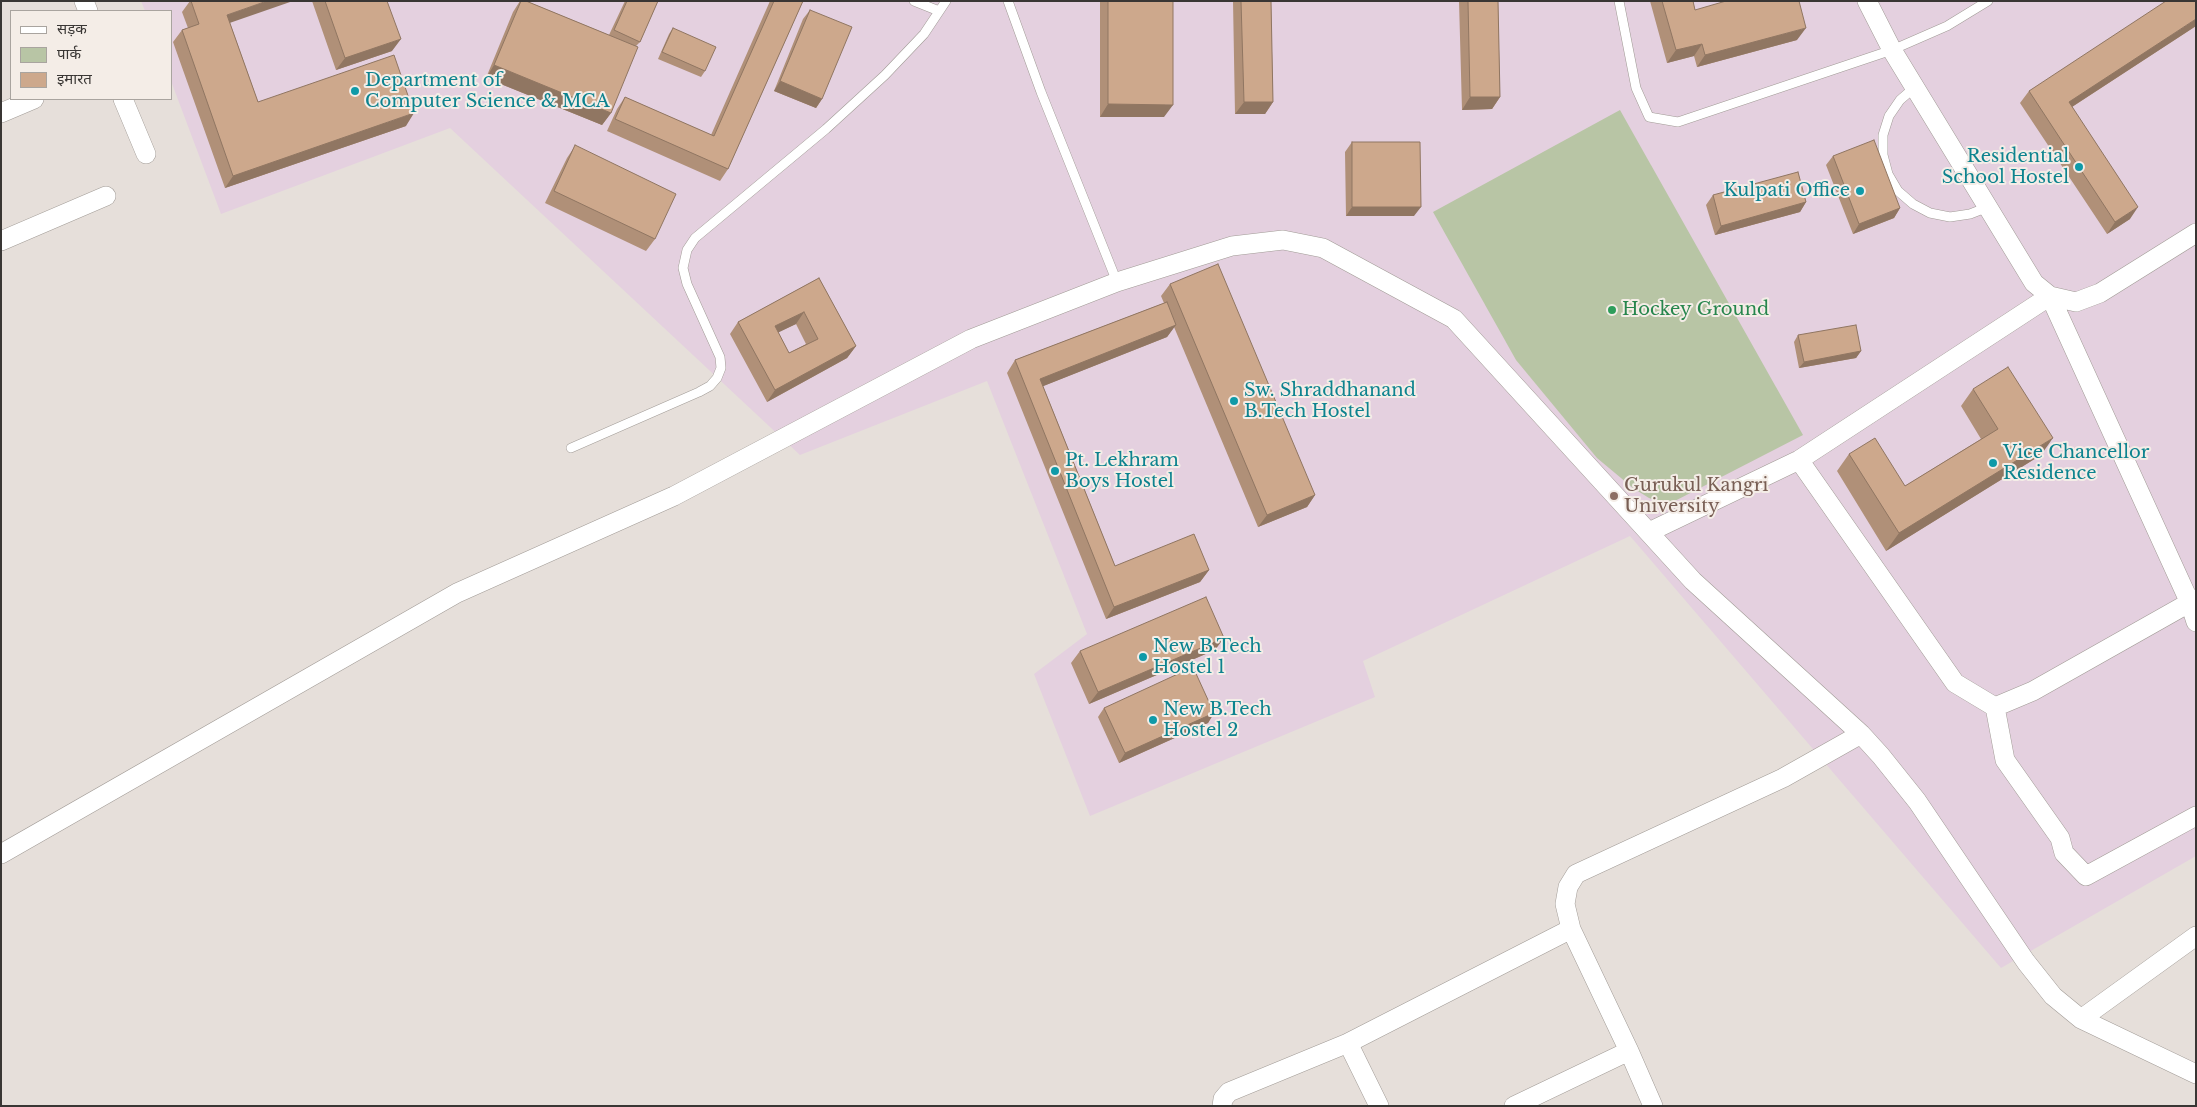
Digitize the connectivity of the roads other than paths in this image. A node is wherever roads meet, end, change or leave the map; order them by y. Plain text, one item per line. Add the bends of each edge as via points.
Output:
1 (914, 1) edge
2 (946, 1) edge
3 (1008, 1) edge
4 (1619, 1) edge
5 (1867, 1) edge
6 (1988, 1) edge
7 (939, 11) junction
8 (1892, 50) junction
9 (1915, 88) junction
10 (32, 100) edge
11 (123, 100) edge
12 (1, 113) edge
13 (146, 154) dead end
14 (106, 196) dead end
15 (1988, 207) junction
16 (2196, 233) edge
17 (1, 241) edge
18 (1117, 282) junction
19 (2050, 296) junction
20 (571, 448) dead end
21 (1799, 460) junction
22 (1649, 532) junction
23 (2193, 601) edge
24 (2196, 622) edge
25 (1995, 706) junction
26 (1861, 734) junction
27 (2196, 816) edge
28 (1, 854) edge
29 (1571, 929) junction
30 (2196, 936) edge
31 (2081, 1019) junction
32 (1348, 1043) junction
33 (1629, 1051) junction
34 (2196, 1074) edge
35 (1222, 1106) edge
36 (1379, 1106) edge
37 (1514, 1106) edge
38 (1653, 1106) edge

1 - 7 lane
2 - 7 lane
3 - 18 lane
4 - 8 lane via 1636,88 1649,118 1678,122
5 - 8 street
6 - 8 lane via 1947,26
7 - 20 lane via 924,34 885,75 826,129 695,238 687,250 683,268 720,357 721,368 717,378 699,392
8 - 9 street
9 - 15 street
9 - 15 lane via 1900,100 1889,116 1883,135 1883,155 1888,174 1898,191 1930,213 1950,217
10 - 12 street
11 - 13 street
14 - 17 street
15 - 19 street via 2034,283
16 - 19 street via 2100,293 2076,302
18 - 22 street via 1232,246 1283,240 1323,248 1454,319
18 - 28 street via 971,339 674,496 457,593
19 - 21 street
19 - 23 street
21 - 22 street
21 - 25 street via 1955,683
22 - 26 street via 1693,581
23 - 24 street
23 - 25 street via 2033,691
25 - 27 street via 2005,760 2060,838 2064,853 2086,876
26 - 29 street via 1782,778 1576,874 1568,887 1564,904
26 - 31 street via 1917,801 2026,962 2053,996
29 - 32 street
29 - 33 street
30 - 31 street
31 - 34 street
32 - 35 street via 1229,1092
32 - 36 street
33 - 37 street
33 - 38 street

